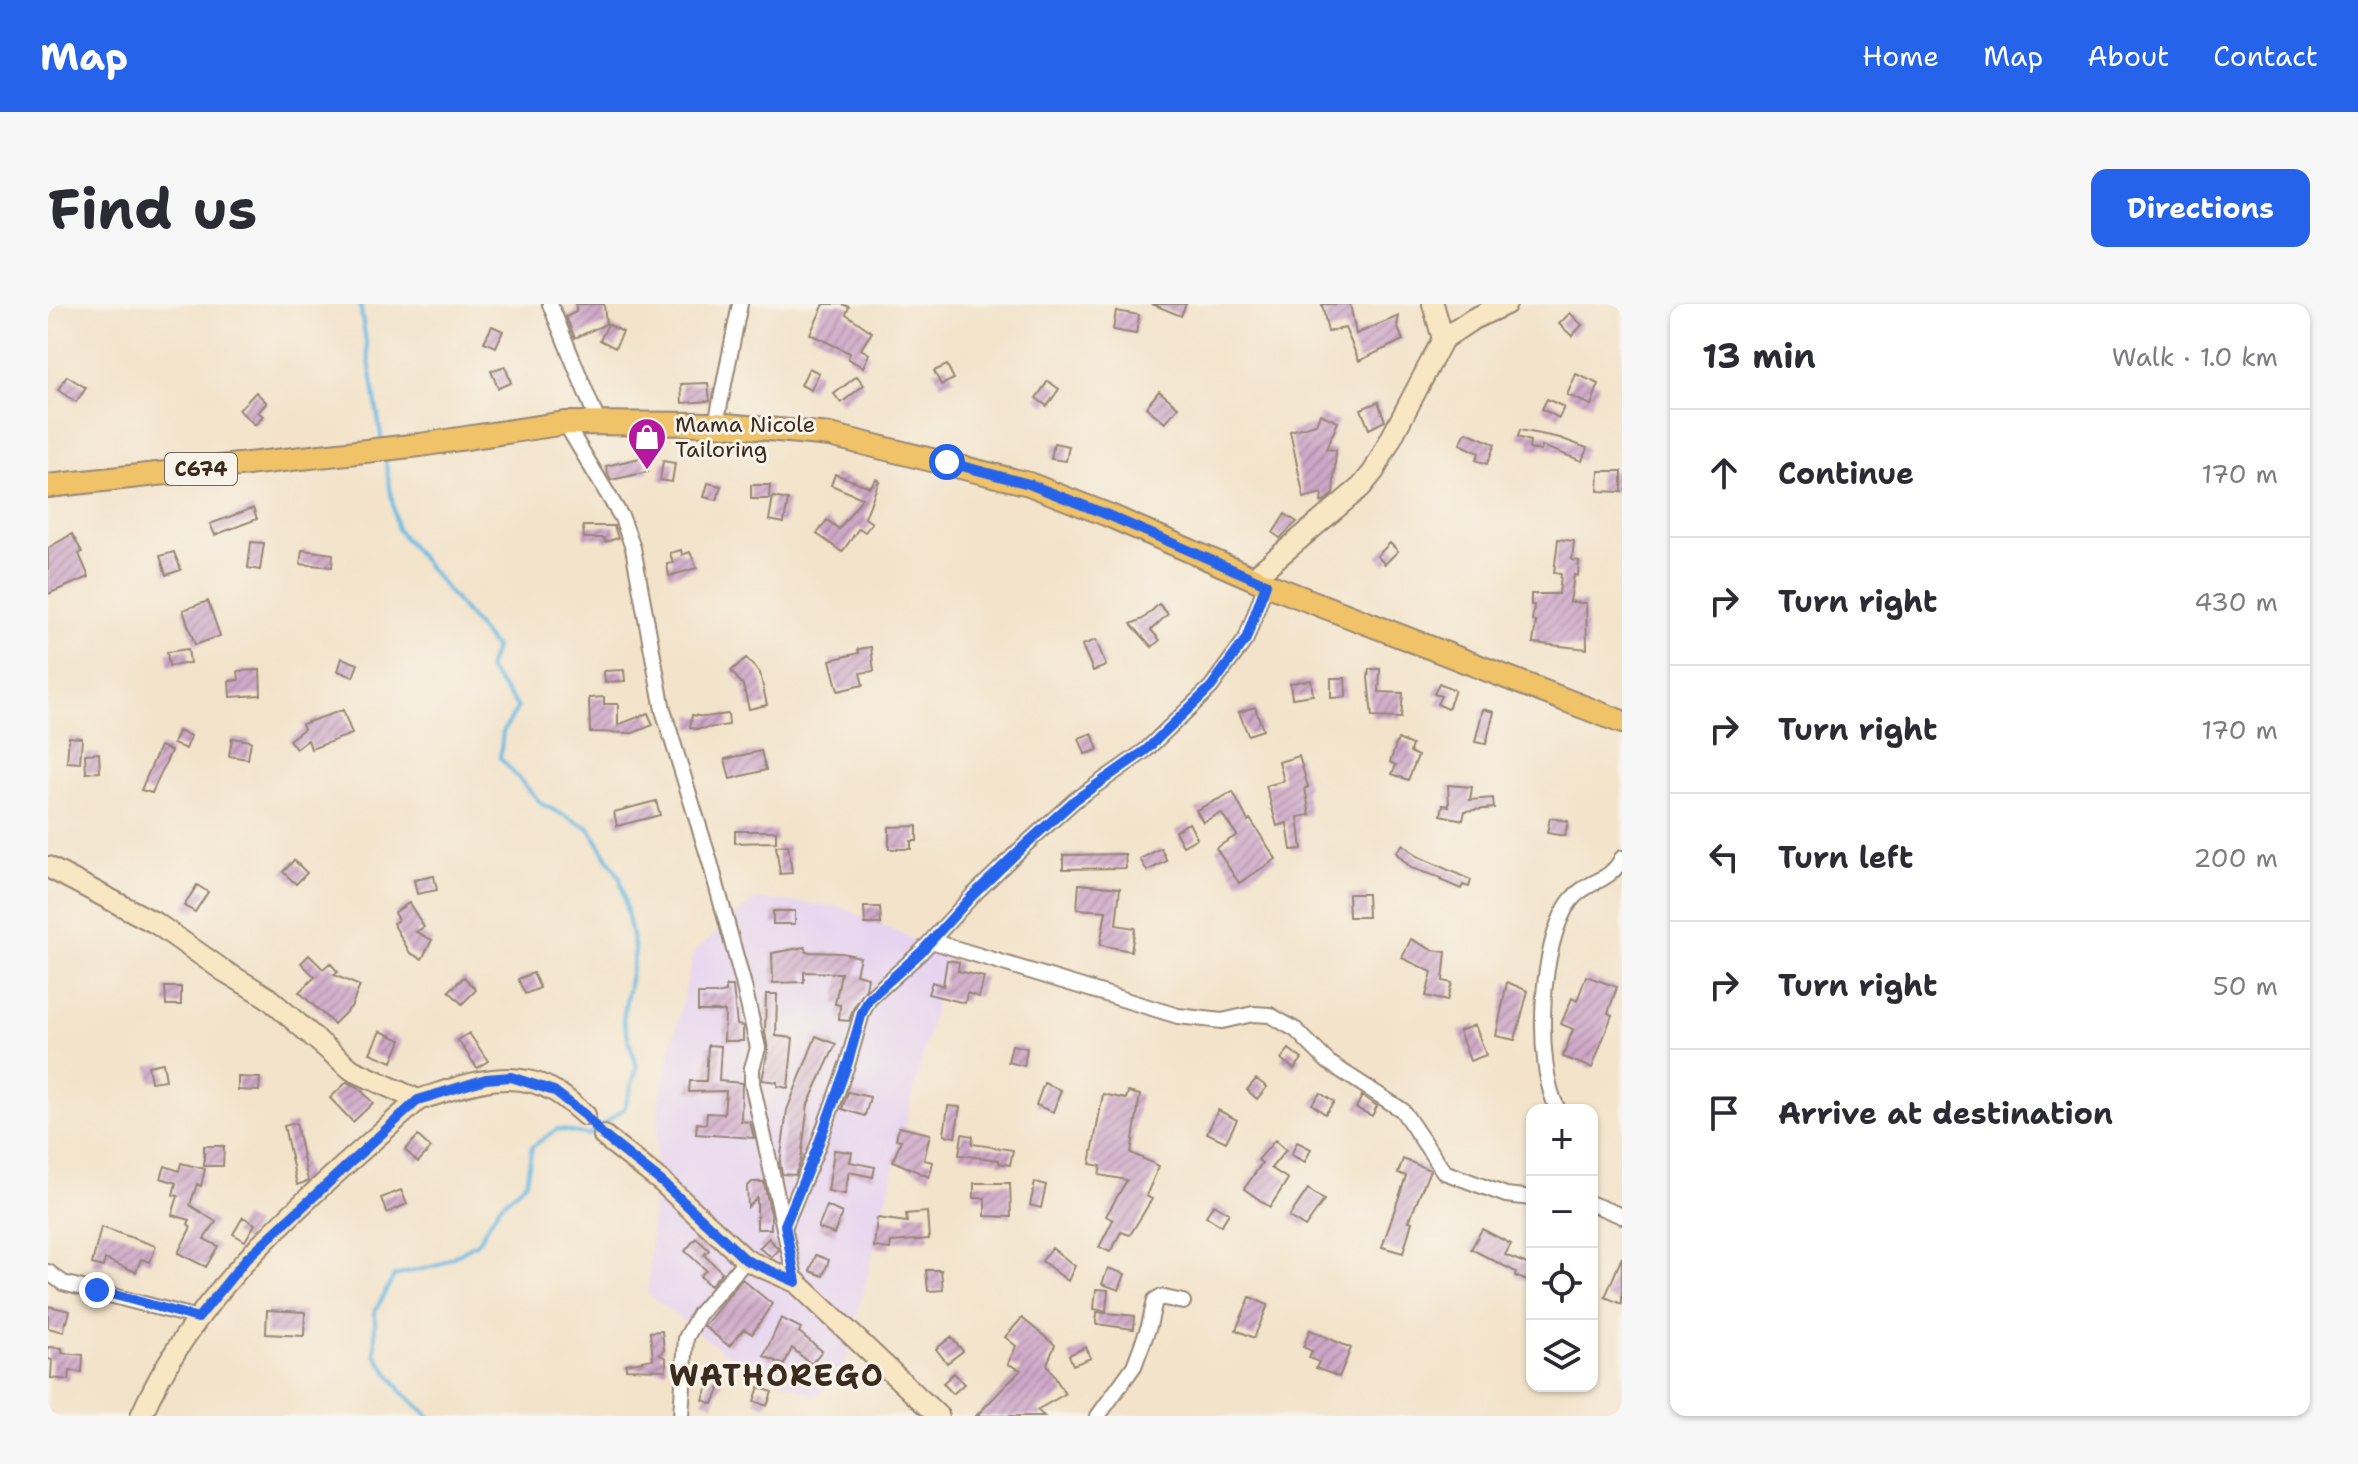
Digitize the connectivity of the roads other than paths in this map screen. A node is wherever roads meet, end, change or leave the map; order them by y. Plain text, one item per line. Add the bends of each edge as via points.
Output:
1 (550, 304) edge
2 (740, 304) edge
3 (1433, 304) edge
4 (1506, 304) edge
5 (1443, 339) junction
6 (716, 424) junction
7 (580, 427) junction
8 (48, 486) edge
9 (1259, 581) junction
10 (1622, 722) edge
11 (1622, 858) edge
12 (48, 867) edge
13 (931, 941) junction
14 (418, 1100) junction
15 (1555, 1104) edge
16 (585, 1115) joint
17 (604, 1136) joint
18 (1526, 1197) edge
19 (1598, 1205) edge
20 (1622, 1216) edge
21 (785, 1225) junction
22 (746, 1260) junction
23 (48, 1272) edge
24 (796, 1282) junction
25 (1183, 1302) dead end
26 (198, 1318) junction
27 (141, 1416) edge
28 (681, 1416) edge
29 (938, 1416) edge
30 (1098, 1416) edge

1 - 7 street
2 - 6 street
3 - 5 street
4 - 5 street
5 - 9 street via 1361,487
6 - 7 main road, C674
6 - 9 main road, C674 via 830,435 1029,484
7 - 8 main road, C674
7 - 21 street via 633,548 663,710 710,862 758,1048 752,1083
9 - 10 main road, C674
9 - 13 street via 1246,639 1211,687 1146,750 1075,800 1026,844
11 - 15 street via 1608,877 1576,894 1557,931 1541,1006 1549,1089
12 - 14 street via 157,924 267,997 352,1070
13 - 18 street via 1178,1016 1222,1021 1270,1015 1296,1030 1328,1062 1402,1110 1444,1172
13 - 21 street via 879,988 862,1013
14 - 16 street via 486,1079 511,1077 554,1091
14 - 26 street via 247,1258
16 - 17 street
17 - 22 street
19 - 20 street
21 - 24 street
22 - 24 street
22 - 28 street via 699,1314 686,1338
23 - 26 street via 63,1283
24 - 29 street
25 - 30 street via 1155,1300 1134,1366
26 - 27 street

